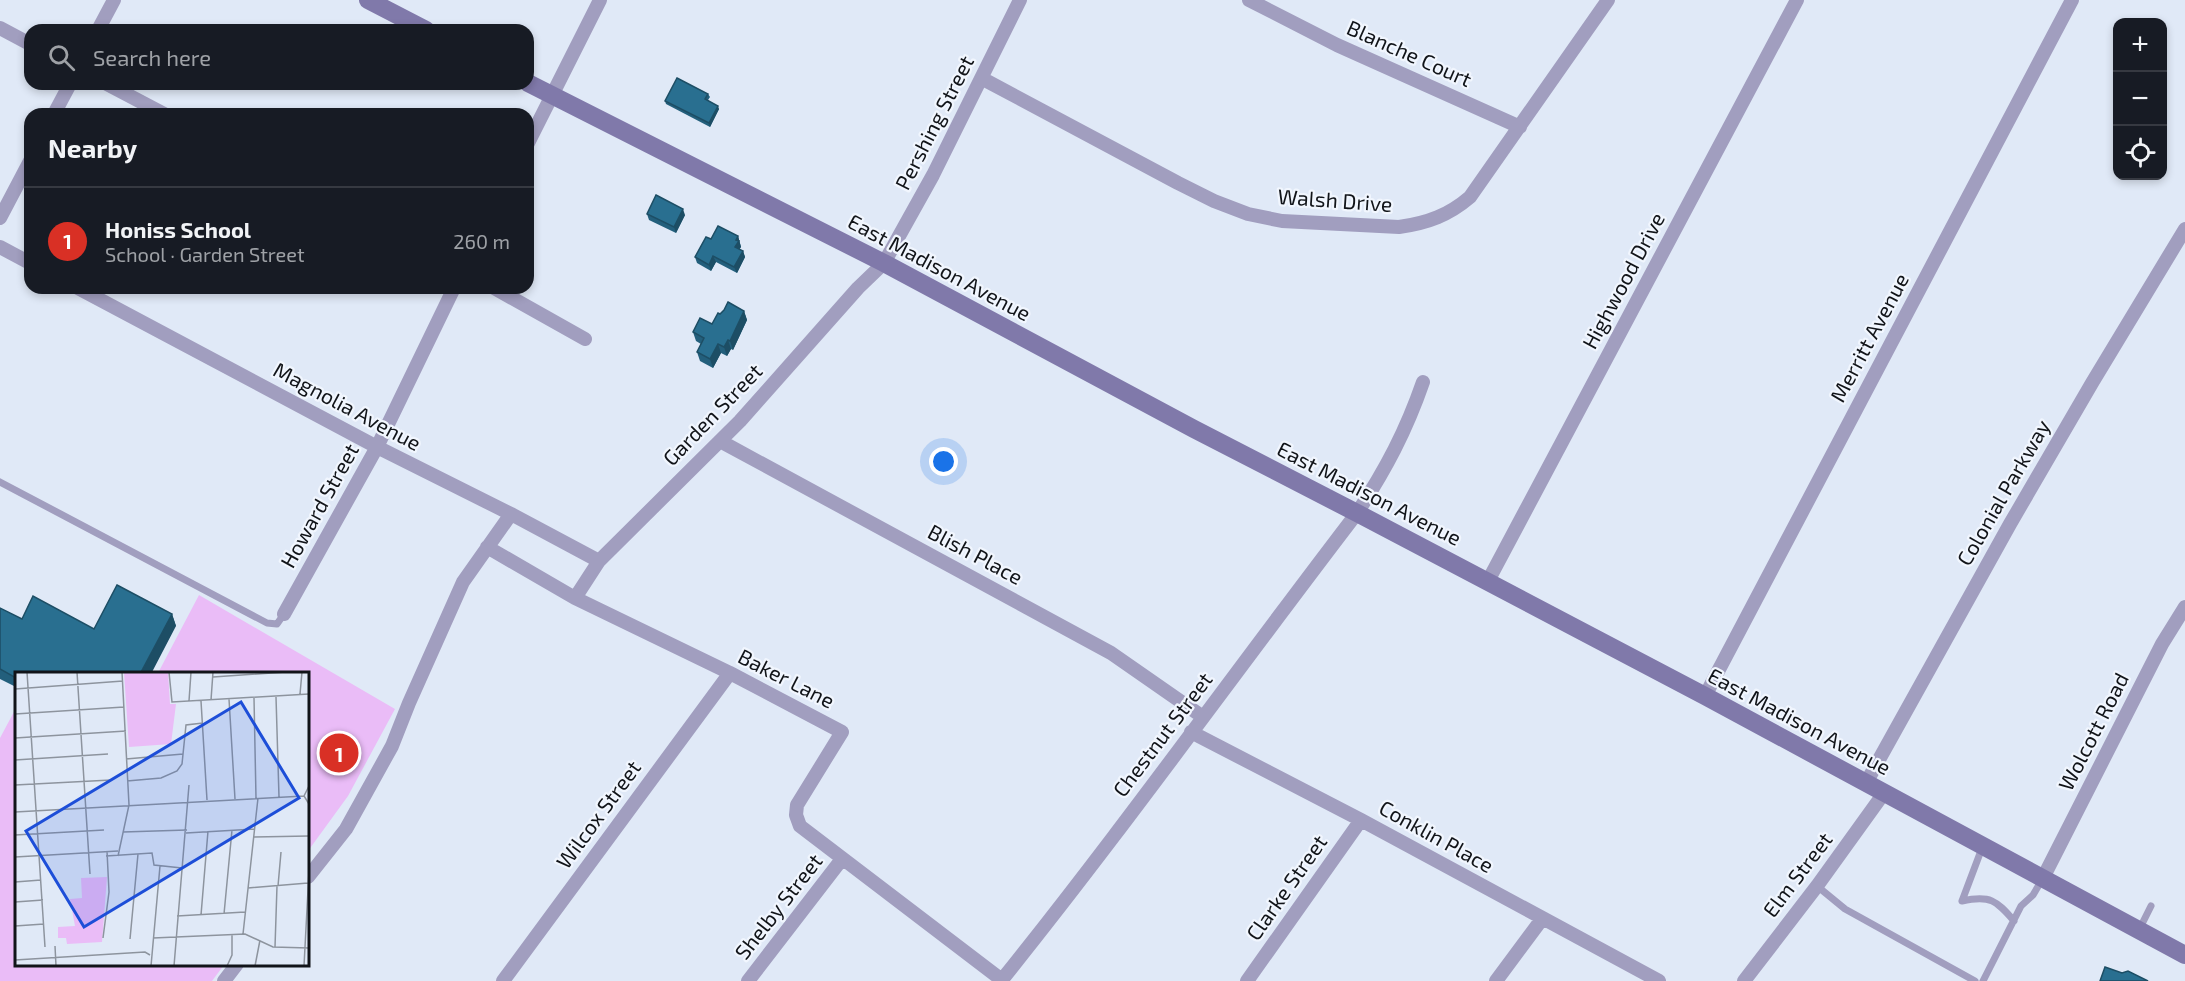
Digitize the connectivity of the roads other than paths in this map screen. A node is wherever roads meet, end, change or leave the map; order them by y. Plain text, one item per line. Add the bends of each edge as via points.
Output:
1 (114, 0) edge
2 (368, 0) edge
3 (600, 0) edge
4 (1020, 0) edge
5 (1249, 0) edge
6 (1608, 0) edge
7 (1797, 0) edge
8 (2072, 0) edge
9 (101, 24) edge
10 (414, 24) edge
11 (0, 28) edge
12 (24, 41) edge
13 (983, 79) junction
14 (534, 86) edge
15 (67, 90) edge
16 (118, 90) edge
17 (552, 96) junction
18 (57, 108) edge
19 (153, 108) edge
20 (1520, 127) junction
21 (534, 131) edge
22 (24, 172) edge
23 (0, 218) edge
24 (2185, 228) edge
25 (0, 247) edge
26 (24, 259) edge
27 (884, 263) junction
28 (89, 294) edge
29 (451, 294) edge
30 (505, 294) edge
31 (585, 339) dead end
32 (1424, 382) dead end
33 (720, 441) junction
34 (377, 447) junction
35 (0, 483) edge
36 (1357, 513) junction
37 (511, 514) junction
38 (487, 547) junction
39 (599, 561) junction
40 (1488, 581) junction
41 (574, 597) junction
42 (2185, 607) edge
43 (284, 614) joint
44 (730, 673) junction
45 (1705, 696) junction
46 (1203, 717) junction
47 (1191, 732) junction
48 (1866, 783) junction
49 (1884, 793) junction
50 (1361, 820) junction
51 (1983, 845) junction
52 (842, 859) junction
53 (309, 876) edge
54 (2043, 878) junction
55 (1817, 886) junction
56 (2151, 906) dead end
57 (1542, 919) junction
58 (2014, 921) junction
59 (2139, 930) junction
60 (2185, 955) edge
61 (235, 966) edge
62 (1001, 980) edge
63 (224, 981) edge
64 (503, 981) edge
65 (748, 981) edge
66 (1247, 981) edge
67 (1496, 981) edge
68 (1659, 981) edge
69 (1744, 981) edge
70 (1975, 981) edge
71 (1983, 981) edge

1 - 9 street
2 - 10 main road
3 - 17 street
4 - 13 street, Pershing Street
5 - 20 street, Blanche Court via 1337,45
6 - 20 street, Walsh Drive
7 - 40 street, Highwood Drive
8 - 45 street, Merritt Avenue
11 - 12 street
13 - 20 street, Walsh Drive via 1214,201 1282,221 1399,227 1436,218 1455,210 1470,197
13 - 27 street, Pershing Street
14 - 17 main road, East Madison Avenue
15 - 18 street
16 - 19 street
17 - 21 street
17 - 27 main road, East Madison Avenue
22 - 23 street
24 - 48 street, Colonial Parkway via 2010,524
25 - 26 street
27 - 33 street, Garden Street
27 - 36 main road, East Madison Avenue
28 - 34 street, Magnolia Avenue
29 - 34 street, Howard Street
30 - 31 street
32 - 36 street, Chestnut Street via 1382,477
33 - 39 street, Garden Street
33 - 46 street, Blish Place via 1111,653
34 - 37 street, Magnolia Avenue
34 - 43 street, Howard Street
35 - 43 lane via 267,624 277,624
36 - 40 main road, East Madison Avenue
36 - 46 street, Chestnut Street
37 - 38 street
37 - 39 street, Magnolia Avenue
38 - 41 street, Baker Lane
38 - 53 street via 463,582 393,746 346,829
39 - 41 street, Garden Street
40 - 45 main road, East Madison Avenue
41 - 44 street, Baker Lane
42 - 54 street, Wolcott Road via 2162,644
44 - 52 street, Baker Lane via 842,732 797,805 796,815 800,826
44 - 64 street, Wilcox Street
45 - 48 main road, East Madison Avenue
46 - 47 street, Chestnut Street
47 - 50 street, Conklin Place
47 - 62 street, Chestnut Street via 1084,877
48 - 49 main road, East Madison Avenue
49 - 51 main road, East Madison Avenue
49 - 55 street, Elm Street
50 - 57 street, Conklin Place
50 - 66 street, Clarke Street
51 - 54 main road, East Madison Avenue
51 - 58 lane via 1962,902 1981,897 1992,901
52 - 62 street, Baker Lane
52 - 65 street, Shelby Street
54 - 58 lane
54 - 59 main road, East Madison Avenue
55 - 69 street, Elm Street
55 - 70 lane via 1845,909
56 - 59 lane
57 - 67 street
57 - 68 street, Conklin Place
58 - 71 lane
59 - 60 main road, East Madison Avenue
61 - 63 street

